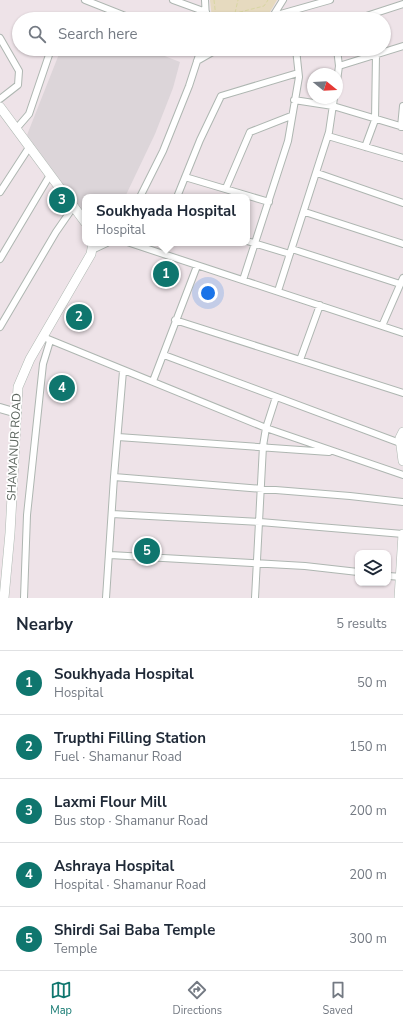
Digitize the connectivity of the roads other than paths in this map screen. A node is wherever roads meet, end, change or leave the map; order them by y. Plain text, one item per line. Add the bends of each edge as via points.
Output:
1 (85, 0) edge
2 (173, 0) edge
3 (205, 0) edge
4 (283, 0) edge
5 (330, 0) edge
6 (403, 4) edge
7 (115, 12) edge
8 (198, 12) edge
9 (206, 12) edge
10 (276, 12) edge
11 (287, 12) edge
12 (378, 12) edge
13 (0, 38) edge
14 (403, 46) edge
15 (391, 50) edge
16 (49, 56) edge
17 (199, 56) edge
18 (205, 56) edge
19 (297, 56) edge
20 (338, 56) edge
21 (370, 56) edge
22 (376, 56) edge
23 (197, 60) junction
24 (339, 66) joint
25 (298, 72) junction
26 (0, 99) edge
27 (294, 100) junction
28 (333, 106) junction
29 (403, 106) edge
30 (1, 110) edge
31 (291, 116) junction
32 (375, 120) junction
33 (402, 127) edge
34 (16, 128) junction
35 (328, 136) junction
36 (30, 146) junction
37 (365, 147) junction
38 (403, 158) edge
39 (317, 173) junction
40 (50, 175) junction
41 (185, 177) junction
42 (226, 188) junction
43 (0, 192) edge
44 (142, 194) edge
45 (178, 194) edge
46 (244, 194) edge
47 (250, 196) edge
48 (269, 202) junction
49 (403, 203) edge
50 (74, 206) junction
51 (305, 212) junction
52 (82, 218) edge
53 (250, 241) edge
54 (255, 243) junction
55 (403, 244) edge
56 (93, 246) edge
57 (139, 246) edge
58 (291, 251) junction
59 (0, 259) edge
60 (197, 266) junction
61 (403, 278) edge
62 (243, 280) junction
63 (400, 284) junction
64 (278, 291) junction
65 (320, 305) junction
66 (175, 320) junction
67 (382, 326) junction
68 (0, 327) edge
69 (403, 334) edge
70 (46, 339) junction
71 (164, 355) junction
72 (300, 360) junction
73 (123, 371) junction
74 (153, 381) junction
75 (403, 392) edge
76 (276, 396) junction
77 (0, 408) edge
78 (17, 412) junction
79 (266, 428) junction
80 (403, 432) edge
81 (118, 437) junction
82 (400, 443) junction
83 (263, 446) junction
84 (339, 453) junction
85 (403, 461) edge
86 (403, 475) edge
87 (114, 477) junction
88 (262, 489) junction
89 (403, 502) edge
90 (112, 514) junction
91 (260, 522) junction
92 (403, 534) edge
93 (403, 546) edge
94 (110, 555) junction
95 (258, 564) junction
96 (355, 572) edge
97 (391, 576) edge
98 (402, 577) edge
99 (4, 598) edge
100 (24, 598) edge
101 (106, 598) edge
102 (255, 598) edge
103 (399, 598) edge

1 - 7 street
2 - 8 street
3 - 9 street
4 - 10 street
5 - 11 street
6 - 12 street
13 - 26 street via 19,71 18,85
14 - 15 street
16 - 34 street via 29,114
17 - 23 street
18 - 23 street
19 - 25 street
20 - 24 street
21 - 24 street
22 - 32 street
23 - 44 street via 163,151
25 - 27 street
25 - 41 street via 221,96
27 - 28 street
27 - 31 street
28 - 32 street
28 - 35 street
29 - 33 street
30 - 34 main road
31 - 42 street via 250,132
31 - 48 street via 288,141
32 - 33 street
32 - 37 street
34 - 36 main road
35 - 37 street
35 - 39 street
36 - 40 main road
36 - 43 street
37 - 38 street
39 - 49 street
39 - 51 street
40 - 50 main road
40 - 59 street
41 - 42 street
41 - 45 street
42 - 46 street
47 - 48 street
48 - 54 street
50 - 52 main road
50 - 68 street
51 - 55 street
51 - 58 street
53 - 54 street
54 - 58 street
54 - 62 street
56 - 70 main road, SHAMANUR ROAD
57 - 60 street
58 - 63 street
58 - 64 street
60 - 62 street
60 - 66 street
61 - 63 street
62 - 64 street
63 - 67 street
64 - 65 street
65 - 67 street
65 - 72 street
66 - 71 street
66 - 72 street
67 - 69 street
70 - 73 street
70 - 78 main road, SHAMANUR ROAD via 30,359 18,387
70 - 100 street via 27,515
71 - 74 street
71 - 76 street
72 - 75 street
73 - 74 street
73 - 81 street
74 - 79 street
76 - 79 street
76 - 82 street
77 - 78 street
78 - 99 main road, SHAMANUR ROAD
79 - 83 street
79 - 84 street
80 - 82 main road
81 - 83 street
81 - 87 street
82 - 85 main road
83 - 84 street
83 - 88 street
84 - 86 street
87 - 88 street
87 - 90 street
88 - 89 street
88 - 91 street
90 - 91 street
90 - 94 street
91 - 92 street
91 - 95 street
92 - 93 main road
93 - 98 main road
94 - 95 street
94 - 101 street
95 - 96 street
95 - 102 street
97 - 98 street
98 - 103 main road

